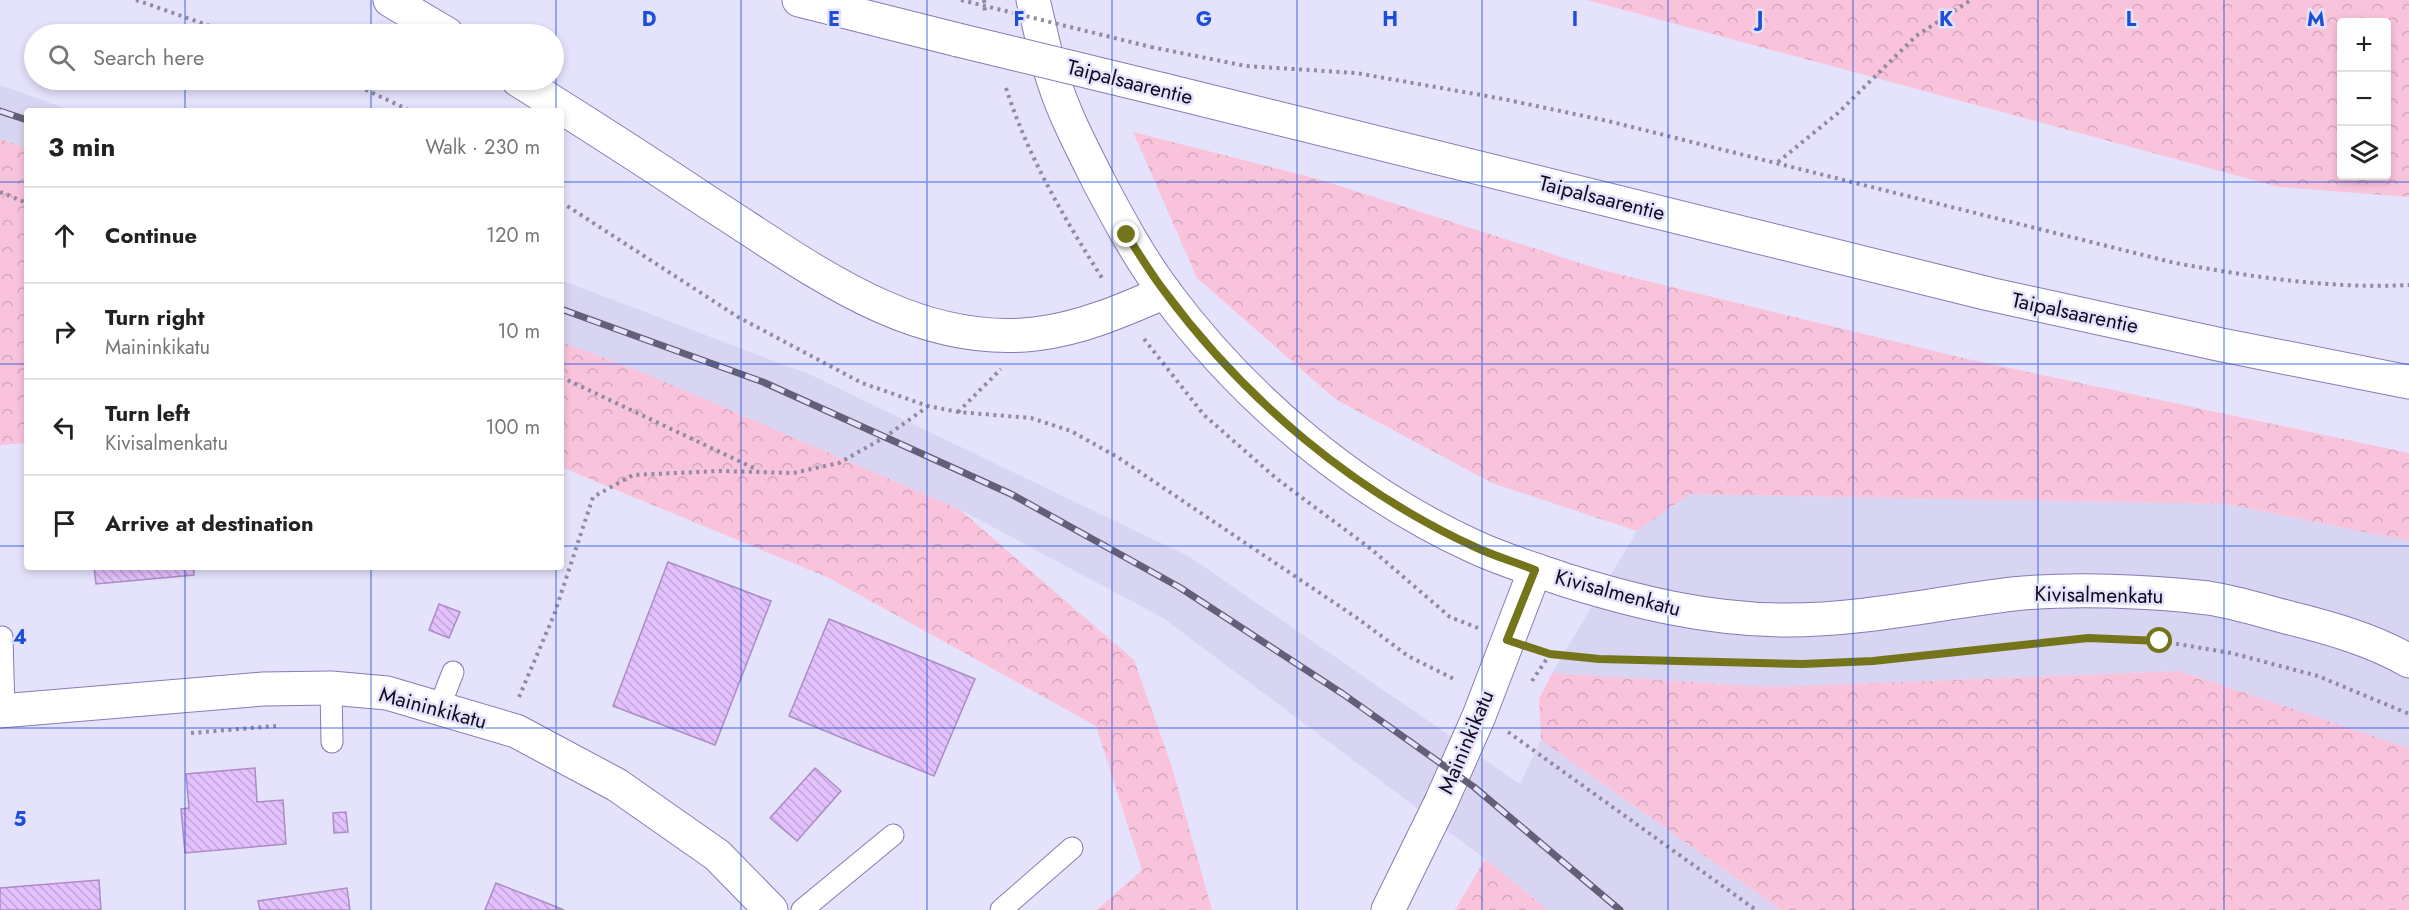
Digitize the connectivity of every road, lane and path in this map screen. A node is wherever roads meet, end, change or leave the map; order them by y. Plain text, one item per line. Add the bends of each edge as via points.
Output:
1 (136, 0) edge
2 (390, 0) edge
3 (799, 0) edge
4 (961, 0) edge
5 (984, 0) edge
6 (1033, 0) edge
7 (1971, 0) edge
8 (987, 19) dead end
9 (204, 24) edge
10 (430, 24) edge
11 (1005, 82) dead end
12 (366, 90) edge
13 (534, 90) edge
14 (405, 108) edge
15 (561, 108) edge
16 (564, 110) edge
17 (1778, 162) junction
18 (0, 192) edge
19 (24, 202) edge
20 (564, 204) edge
21 (2409, 285) edge
22 (1165, 292) junction
23 (1123, 311) junction
24 (1035, 334) junction
25 (564, 377) edge
26 (2409, 382) edge
27 (928, 406) junction
28 (958, 412) junction
29 (761, 472) junction
30 (1535, 570) junction
31 (2, 637) dead end
32 (1507, 640) junction
33 (2409, 661) edge
34 (453, 672) dead end
35 (331, 688) junction
36 (1483, 706) junction
37 (439, 708) junction
38 (2, 711) edge
39 (2409, 714) edge
40 (504, 727) junction
41 (333, 731) joint
42 (183, 733) dead end
43 (893, 835) dead end
44 (1072, 848) dead end
45 (771, 910) edge
46 (802, 910) edge
47 (1001, 910) edge
48 (1388, 910) edge
49 (1756, 910) edge

1 - 9 path
2 - 10 street
3 - 26 street, Taipalsaarentie, bridge via 1989,294
4 - 17 path, bridge via 1246,66 1356,73 1498,98
5 - 8 path
6 - 22 street, Kivisalmenkatu via 1054,82 1088,159 1127,235
7 - 17 path via 1916,36 1838,113
11 - 23 path via 1018,125 1061,213
12 - 14 path
13 - 15 street
16 - 24 street via 808,267 871,303 930,326 982,334
17 - 21 path via 2175,263 2268,280 2369,287
18 - 19 path
20 - 27 path via 738,317 862,383
22 - 23 street
22 - 30 street, Kivisalmenkatu via 1221,359 1283,421 1347,473 1476,547
23 - 24 street
23 - 32 path via 1204,415 1277,479 1371,549 1450,617
24 - 28 path
25 - 29 path
27 - 28 path
27 - 29 path via 839,463 794,473
28 - 36 path via 1031,418 1071,430 1119,458
29 - 40 path via 633,474 592,497 554,615
30 - 32 street, Maininkikatu
30 - 33 street, Kivisalmenkatu via 1619,597 1703,615 1785,620 1858,616 2018,594 2105,591 2210,598 2323,626
31 - 38 lane
32 - 36 street, Maininkikatu
32 - 39 path via 1550,654 1599,659 1803,664 1873,661 2088,638 2160,641 2231,653 2318,676
34 - 37 lane
35 - 37 street, Maininkikatu via 387,693
35 - 38 street, Maininkikatu via 263,689
35 - 41 lane
36 - 48 street, Maininkikatu
36 - 49 path via 1502,727
37 - 40 street, Maininkikatu
40 - 45 street, Maininkikatu via 617,785 717,855
41 - 42 path
43 - 46 lane
44 - 47 lane

